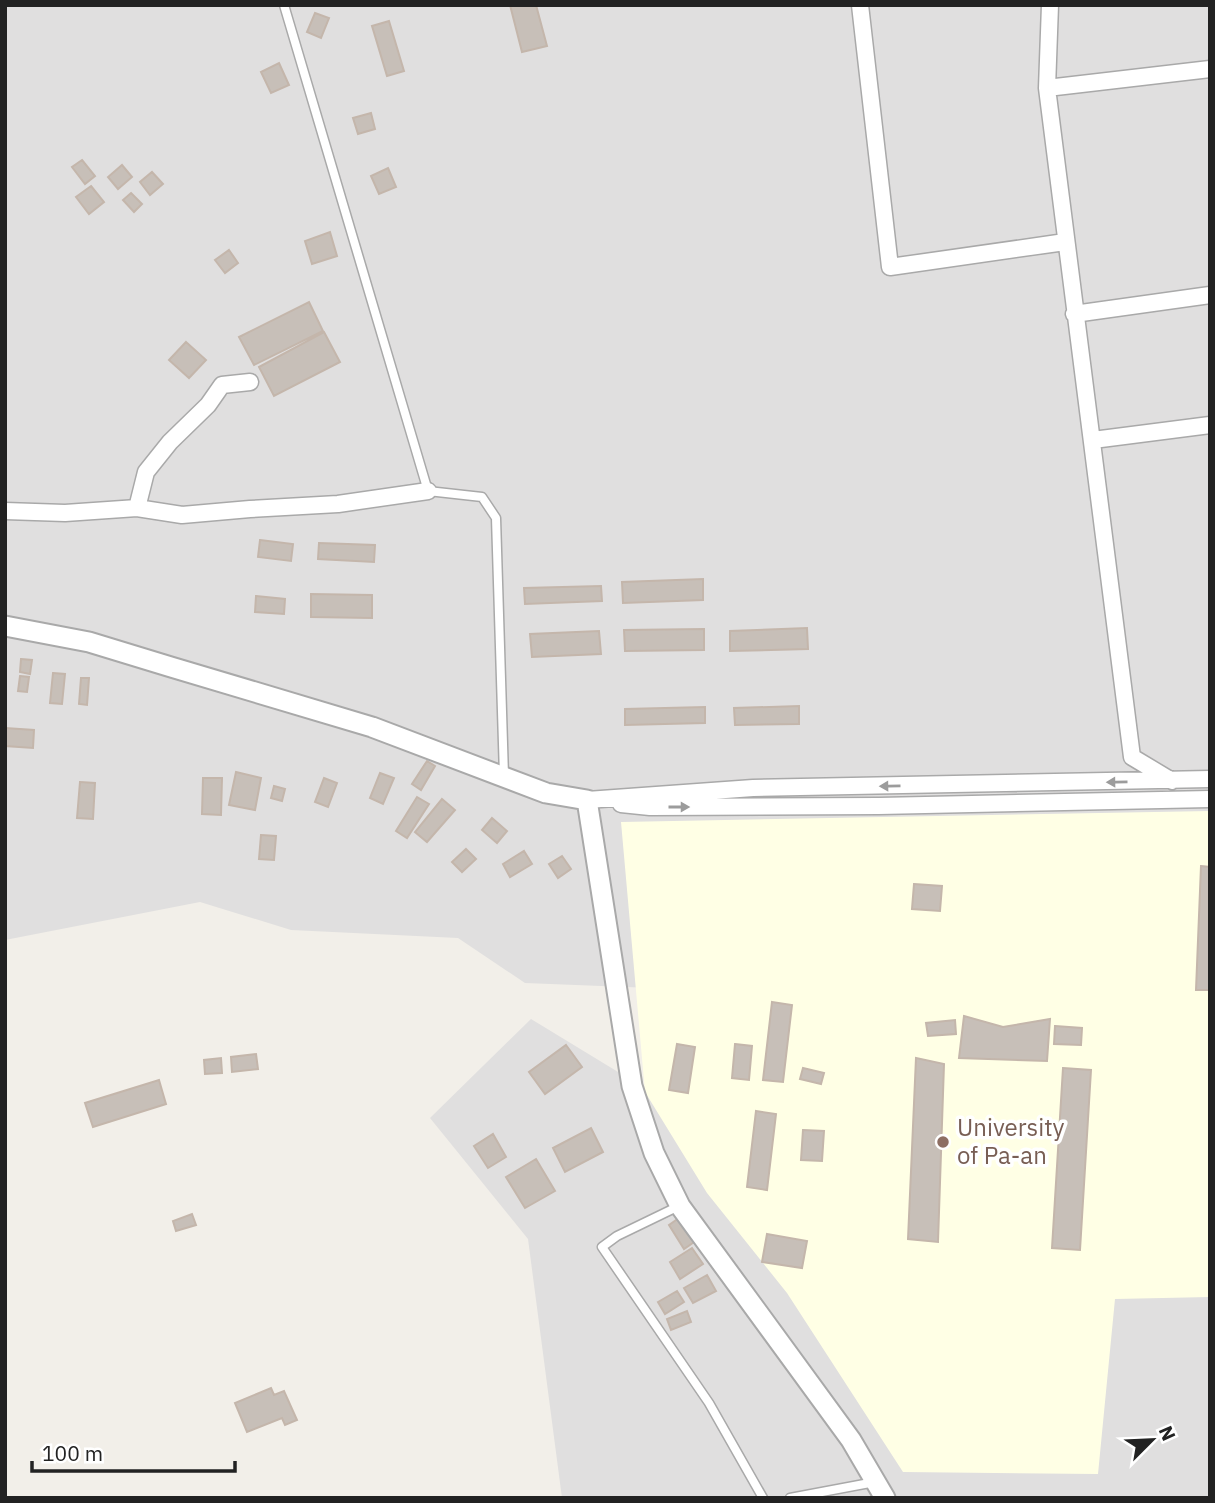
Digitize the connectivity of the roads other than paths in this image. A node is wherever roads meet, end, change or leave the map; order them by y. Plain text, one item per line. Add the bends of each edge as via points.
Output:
1 (284, 5) edge
2 (860, 5) edge
3 (1050, 5) edge
4 (1210, 69) edge
5 (1047, 88) junction
6 (1065, 242) junction
7 (1210, 295) edge
8 (1074, 314) junction
9 (250, 382) dead end
10 (1210, 425) edge
11 (1093, 440) junction
12 (428, 491) junction
13 (137, 508) junction
14 (5, 511) edge
15 (5, 626) edge
16 (504, 777) junction
17 (1210, 779) edge
18 (1172, 781) junction
19 (999, 784) junction
20 (1017, 784) junction
21 (753, 788) junction
22 (1210, 799) edge
23 (587, 800) junction
24 (1172, 800) junction
25 (998, 803) junction
26 (1017, 803) junction
27 (754, 807) junction
28 (680, 1206) junction
29 (880, 1490) edge
30 (763, 1498) edge
31 (790, 1498) edge

1 - 12 lane
2 - 6 street via 890,267
3 - 5 street
4 - 5 street
5 - 6 street
6 - 8 street
7 - 8 street
8 - 11 street
9 - 13 street via 222,385 170,442 146,472
10 - 11 street
11 - 18 street via 1132,757
12 - 13 street via 338,504 182,516
12 - 16 lane via 482,496 496,518
13 - 14 street
15 - 16 street via 89,642 347,720
16 - 23 street via 546,793
17 - 18 street
18 -> 20 street
18 - 24 lane
19 - 20 street
19 -> 21 street
19 - 25 lane
20 - 26 lane
21 - 23 street
21 - 27 street
22 - 24 street
23 -> 27 street via 650,807
23 - 28 street via 632,1086 654,1153
24 - 26 street
25 - 26 street
25 - 27 street
28 - 29 street via 851,1440
28 - 30 lane via 602,1247 709,1403
29 - 31 lane

